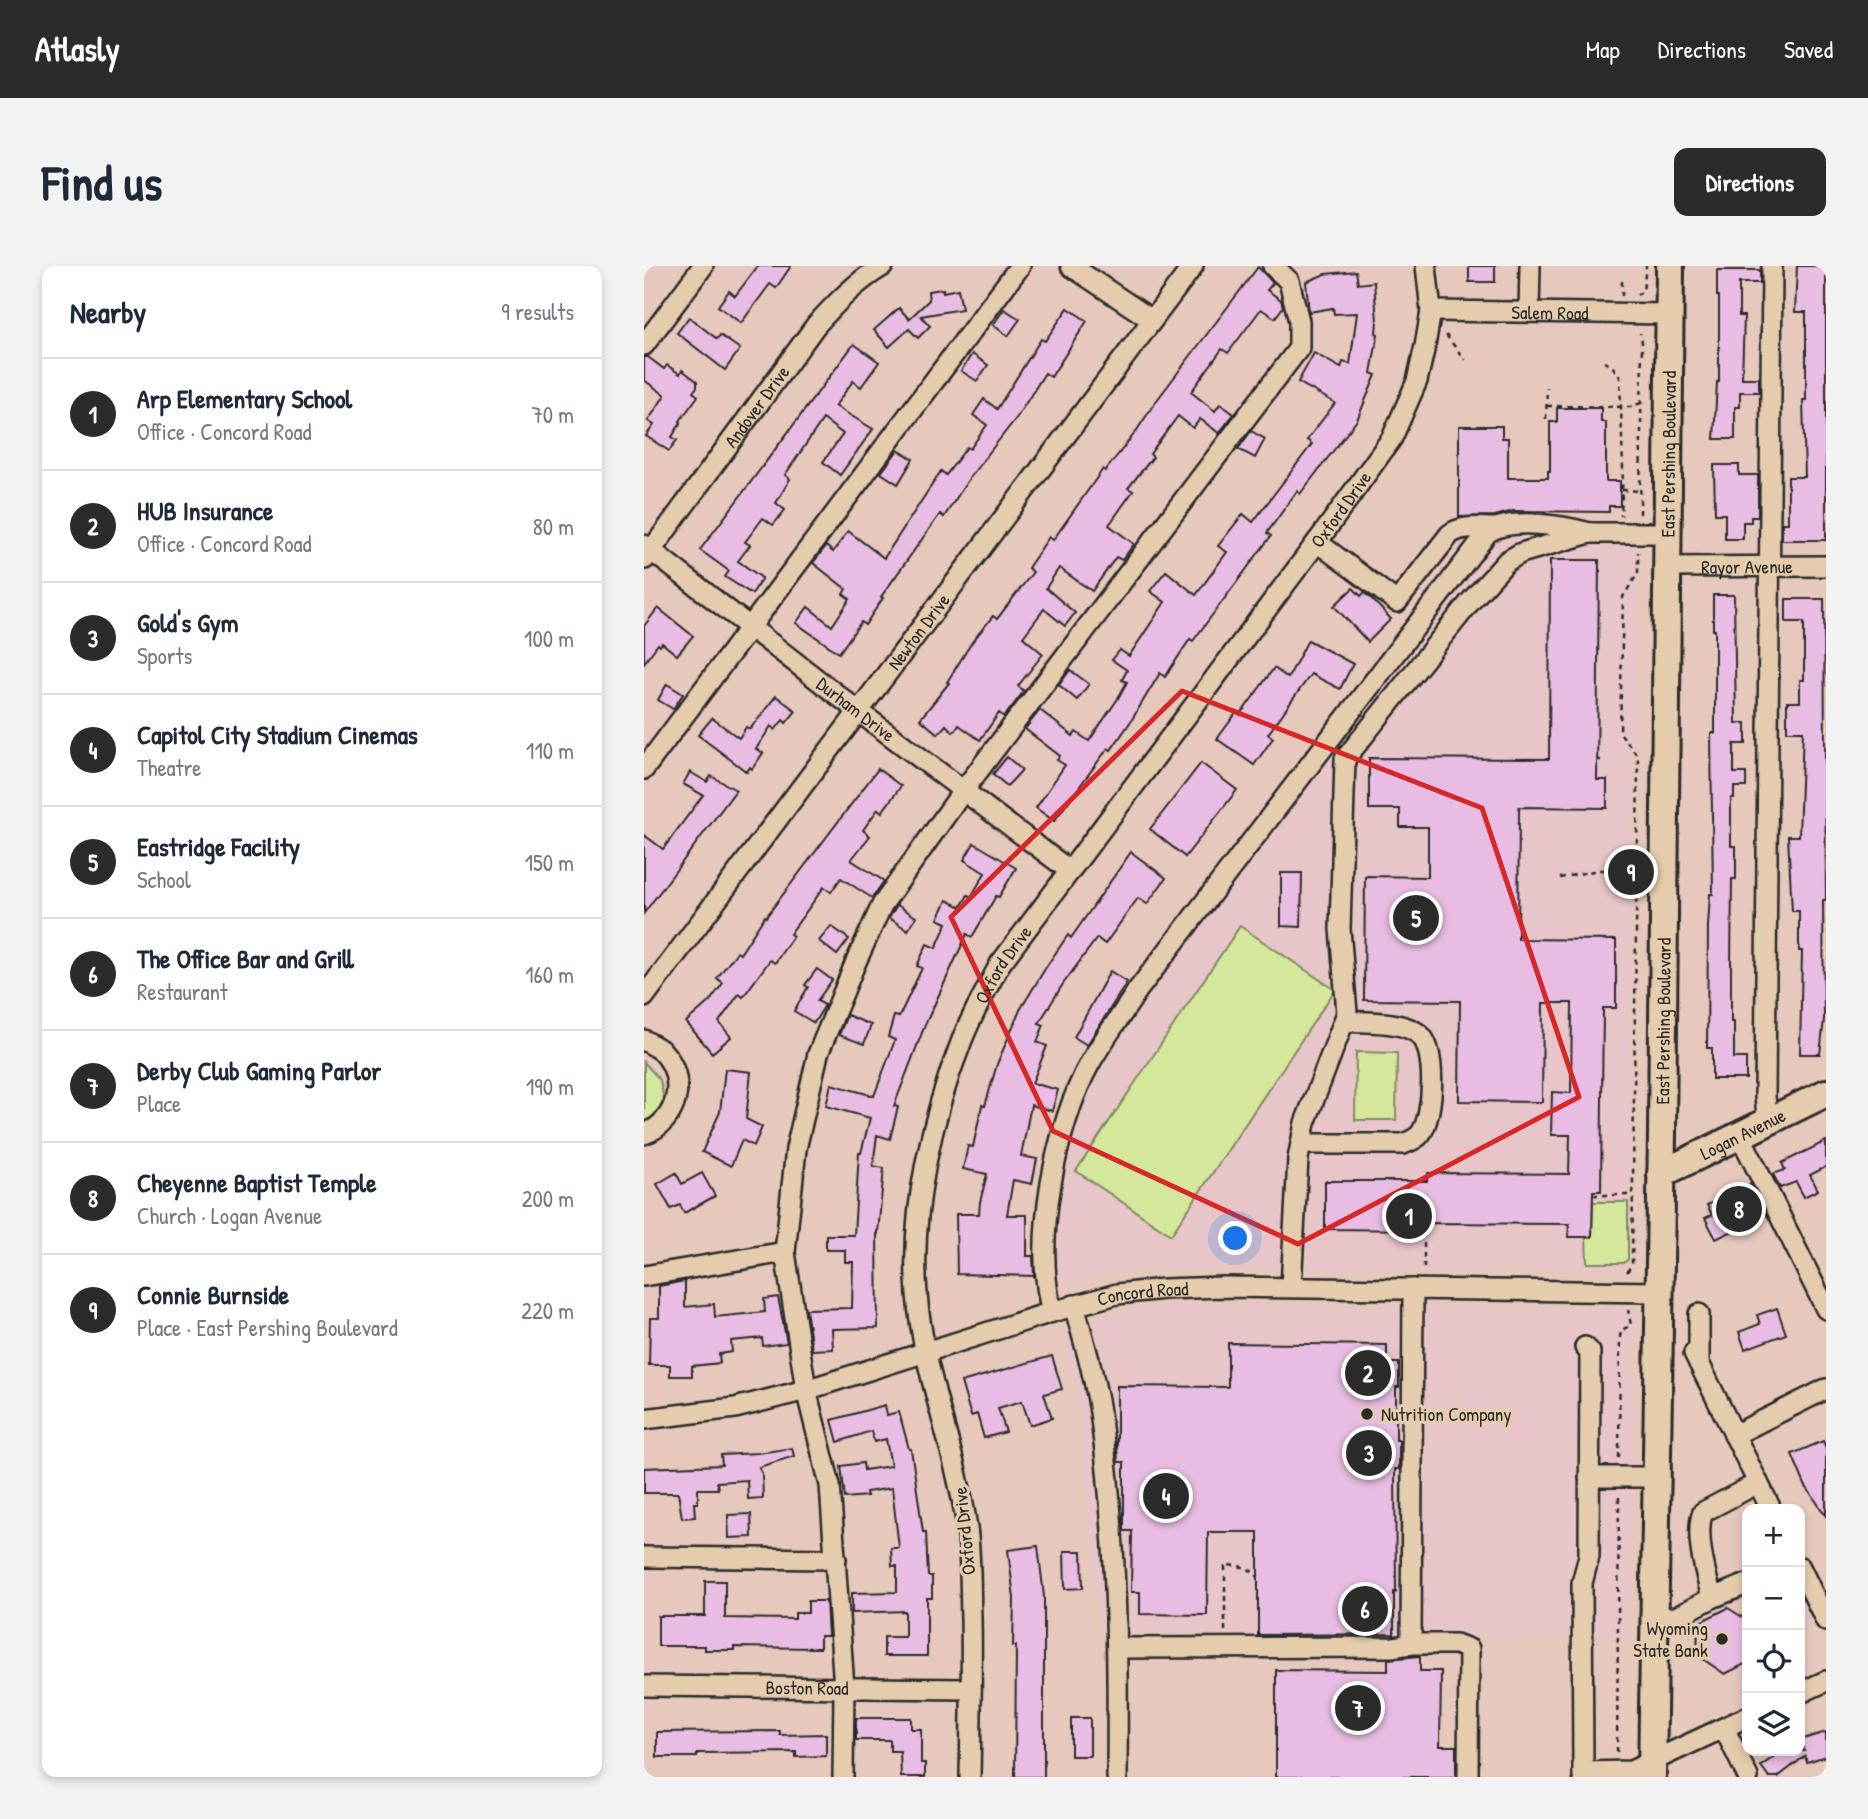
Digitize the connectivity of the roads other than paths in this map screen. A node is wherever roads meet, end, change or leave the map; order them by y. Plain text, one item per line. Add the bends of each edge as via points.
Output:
1 (703, 266) edge
2 (883, 266) edge
3 (1020, 266) edge
4 (1071, 266) edge
5 (1193, 266) edge
6 (1273, 266) edge
7 (1426, 266) edge
8 (1530, 266) edge
9 (1670, 266) edge
10 (1772, 266) edge
11 (1431, 311) junction
12 (1529, 312) junction
13 (1670, 314) junction
14 (1152, 320) junction
15 (644, 345) edge
16 (1494, 528) junction
17 (1590, 533) junction
18 (1669, 533) junction
19 (1317, 542) junction
20 (647, 552) edge
21 (1769, 566) junction
22 (1826, 566) edge
23 (1668, 567) junction
24 (751, 628) junction
25 (858, 711) junction
26 (644, 769) edge
27 (963, 791) junction
28 (1070, 871) junction
29 (644, 996) edge
30 (1345, 1021) junction
31 (644, 1040) edge
32 (1826, 1093) edge
33 (1768, 1122) junction
34 (644, 1134) edge
35 (1740, 1135) junction
36 (1301, 1144) junction
37 (1661, 1174) junction
38 (785, 1252) junction
39 (644, 1276) edge
40 (1292, 1287) junction
41 (1413, 1289) junction
42 (1658, 1292) junction
43 (1074, 1305) junction
44 (1826, 1309) edge
45 (1052, 1311) junction
46 (1699, 1314) dead end
47 (1585, 1347) dead end
48 (926, 1351) junction
49 (1826, 1389) edge
50 (806, 1390) junction
51 (644, 1419) edge
52 (1734, 1435) junction
53 (1589, 1477) junction
54 (1656, 1477) junction
55 (1758, 1483) junction
56 (1768, 1504) edge
57 (644, 1557) edge
58 (836, 1559) junction
59 (1742, 1586) edge
60 (1806, 1596) edge
61 (1712, 1598) junction
62 (1654, 1618) junction
63 (1826, 1621) edge
64 (1410, 1644) junction
65 (1118, 1648) junction
66 (1826, 1681) edge
67 (644, 1686) edge
68 (844, 1688) junction
69 (971, 1689) junction
70 (1805, 1691) edge
71 (1742, 1719) edge
72 (1724, 1728) junction
73 (1652, 1769) edge
74 (1583, 1774) edge
75 (844, 1777) edge
76 (970, 1777) edge
77 (1117, 1777) edge
78 (1468, 1777) edge
79 (1748, 1777) edge

1 - 15 street
2 - 20 street, Andover Drive via 841,297 816,325
3 - 24 street
4 - 14 street
5 - 14 street, Newton Drive
6 - 27 street via 1289,281 1299,321 1299,348
7 - 11 street, Oxford Drive
8 - 12 street
9 - 13 main road, East Pershing Boulevard
10 - 21 street
11 - 12 street, Salem Road
11 - 19 street, Oxford Drive via 1417,381 1392,438
12 - 13 street, Salem Road
13 - 18 main road, East Pershing Boulevard
14 - 25 street, Newton Drive
16 - 17 street via 1561,526
16 - 19 street via 1467,527 1450,534 1397,602
16 - 45 street via 1469,554 1137,991 1090,1063 1062,1133 1047,1208 1047,1292
17 - 18 street
17 - 30 street via 1521,552 1507,561 1345,760 1340,929
18 - 23 main road, East Pershing Boulevard
19 - 28 street, Oxford Drive
20 - 24 street, Durham Drive
21 - 22 street, Rayor Avenue
21 - 23 street, Rayor Avenue
21 - 33 street
23 - 37 main road, East Pershing Boulevard
24 - 25 street, Durham Drive
24 - 26 street
25 - 27 street, Durham Drive
25 - 29 street, Newton Drive
27 - 28 street, Durham Drive
27 - 38 street via 882,905 818,1054 796,1149
28 - 48 street, Oxford Drive via 1000,964 963,1037 942,1097 925,1171 917,1239 917,1294
30 - 36 street
30 - 36 street via 1408,1028 1423,1038 1431,1071 1426,1122 1421,1134 1403,1144
31 - 34 street via 663,1053 677,1077 676,1104 666,1122
32 - 33 main road, Logan Avenue
33 - 35 main road, Logan Avenue
35 - 37 main road, Logan Avenue
35 - 44 street
36 - 40 street
37 - 42 main road, East Pershing Boulevard
38 - 39 street
38 - 50 street
40 - 41 street, Concord Road
40 - 43 street, Concord Road via 1164,1289
41 - 42 street, Concord Road
41 - 64 street
42 - 54 main road, East Pershing Boulevard
43 - 45 street, Concord Road
43 - 65 street via 1101,1417 1115,1559
45 - 48 street, Concord Road
46 - 52 street via 1697,1358
47 - 53 street via 1590,1352
48 - 50 street, Concord Road
48 - 69 street, Oxford Drive via 968,1530
49 - 52 street
50 - 51 street, Concord Road via 735,1408
50 - 58 street via 830,1485
52 - 55 street
53 - 54 street
53 - 74 street via 1589,1556 1582,1583
54 - 62 main road, East Pershing Boulevard
55 - 56 street
55 - 61 street via 1703,1512 1700,1519
57 - 58 street
58 - 68 street
59 - 61 street
60 - 63 street
61 - 62 street via 1676,1618
62 - 73 main road, East Pershing Boulevard
64 - 65 street
64 - 78 street via 1456,1644 1469,1649
65 - 77 street
66 - 70 street
67 - 68 street, Boston Road
68 - 69 street, Boston Road
68 - 75 street
69 - 76 street, Oxford Drive
71 - 72 street
72 - 73 street
72 - 79 street
73 - 74 street

